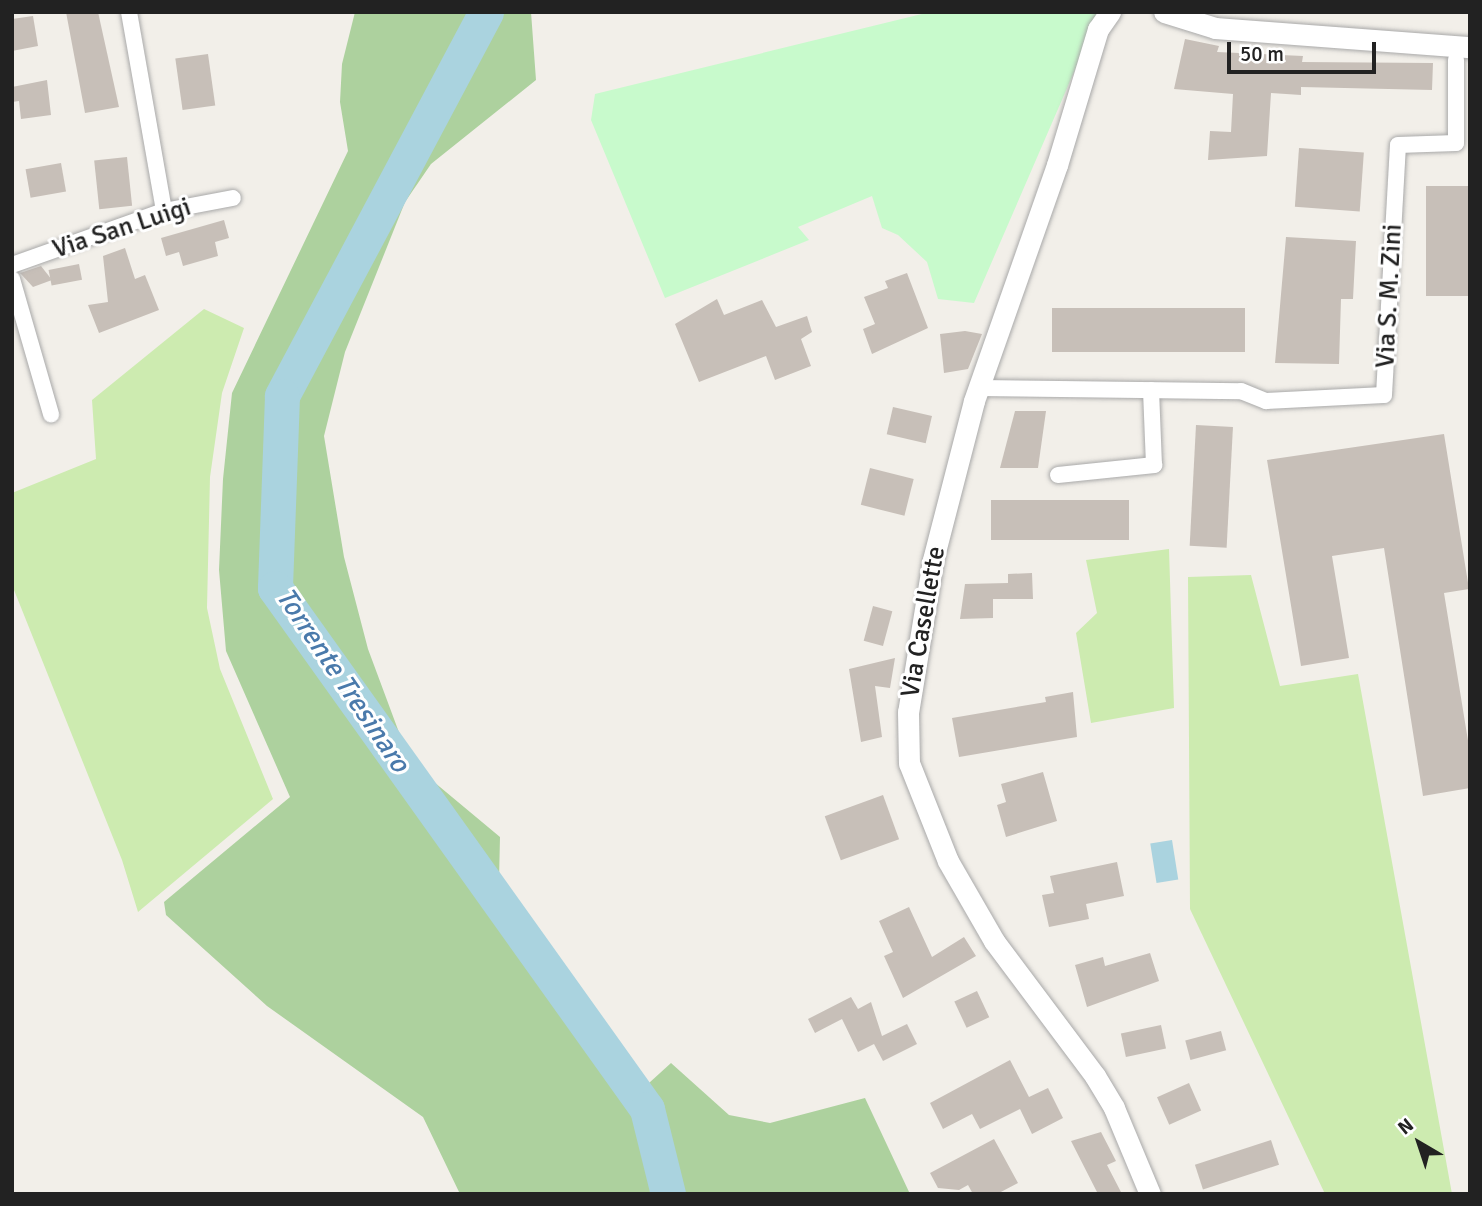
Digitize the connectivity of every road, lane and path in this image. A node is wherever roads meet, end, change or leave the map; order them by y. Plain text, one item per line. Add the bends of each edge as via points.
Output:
1 (129, 12) edge
2 (1110, 12) edge
3 (1164, 12) edge
4 (1463, 53) edge
5 (233, 198) dead end
6 (164, 211) junction
7 (12, 265) edge
8 (12, 279) edge
9 (979, 388) junction
10 (1151, 390) junction
11 (51, 414) dead end
12 (1058, 475) dead end
13 (1150, 1194) edge

1 - 6 street
2 - 9 street, Via Casellette via 1098,29 1057,165
3 - 4 street via 1215,28
4 - 10 street, Via S. M. Zini via 1456,143 1398,145 1384,395 1266,401 1241,391
5 - 6 street, Via San Luigi
6 - 7 street, Via San Luigi
8 - 11 street
9 - 10 street, Via S. M. Zini
9 - 13 street, Via Casellette via 933,560 908,712 909,763 948,861 994,941 1095,1076 1114,1108
10 - 12 street via 1154,465

